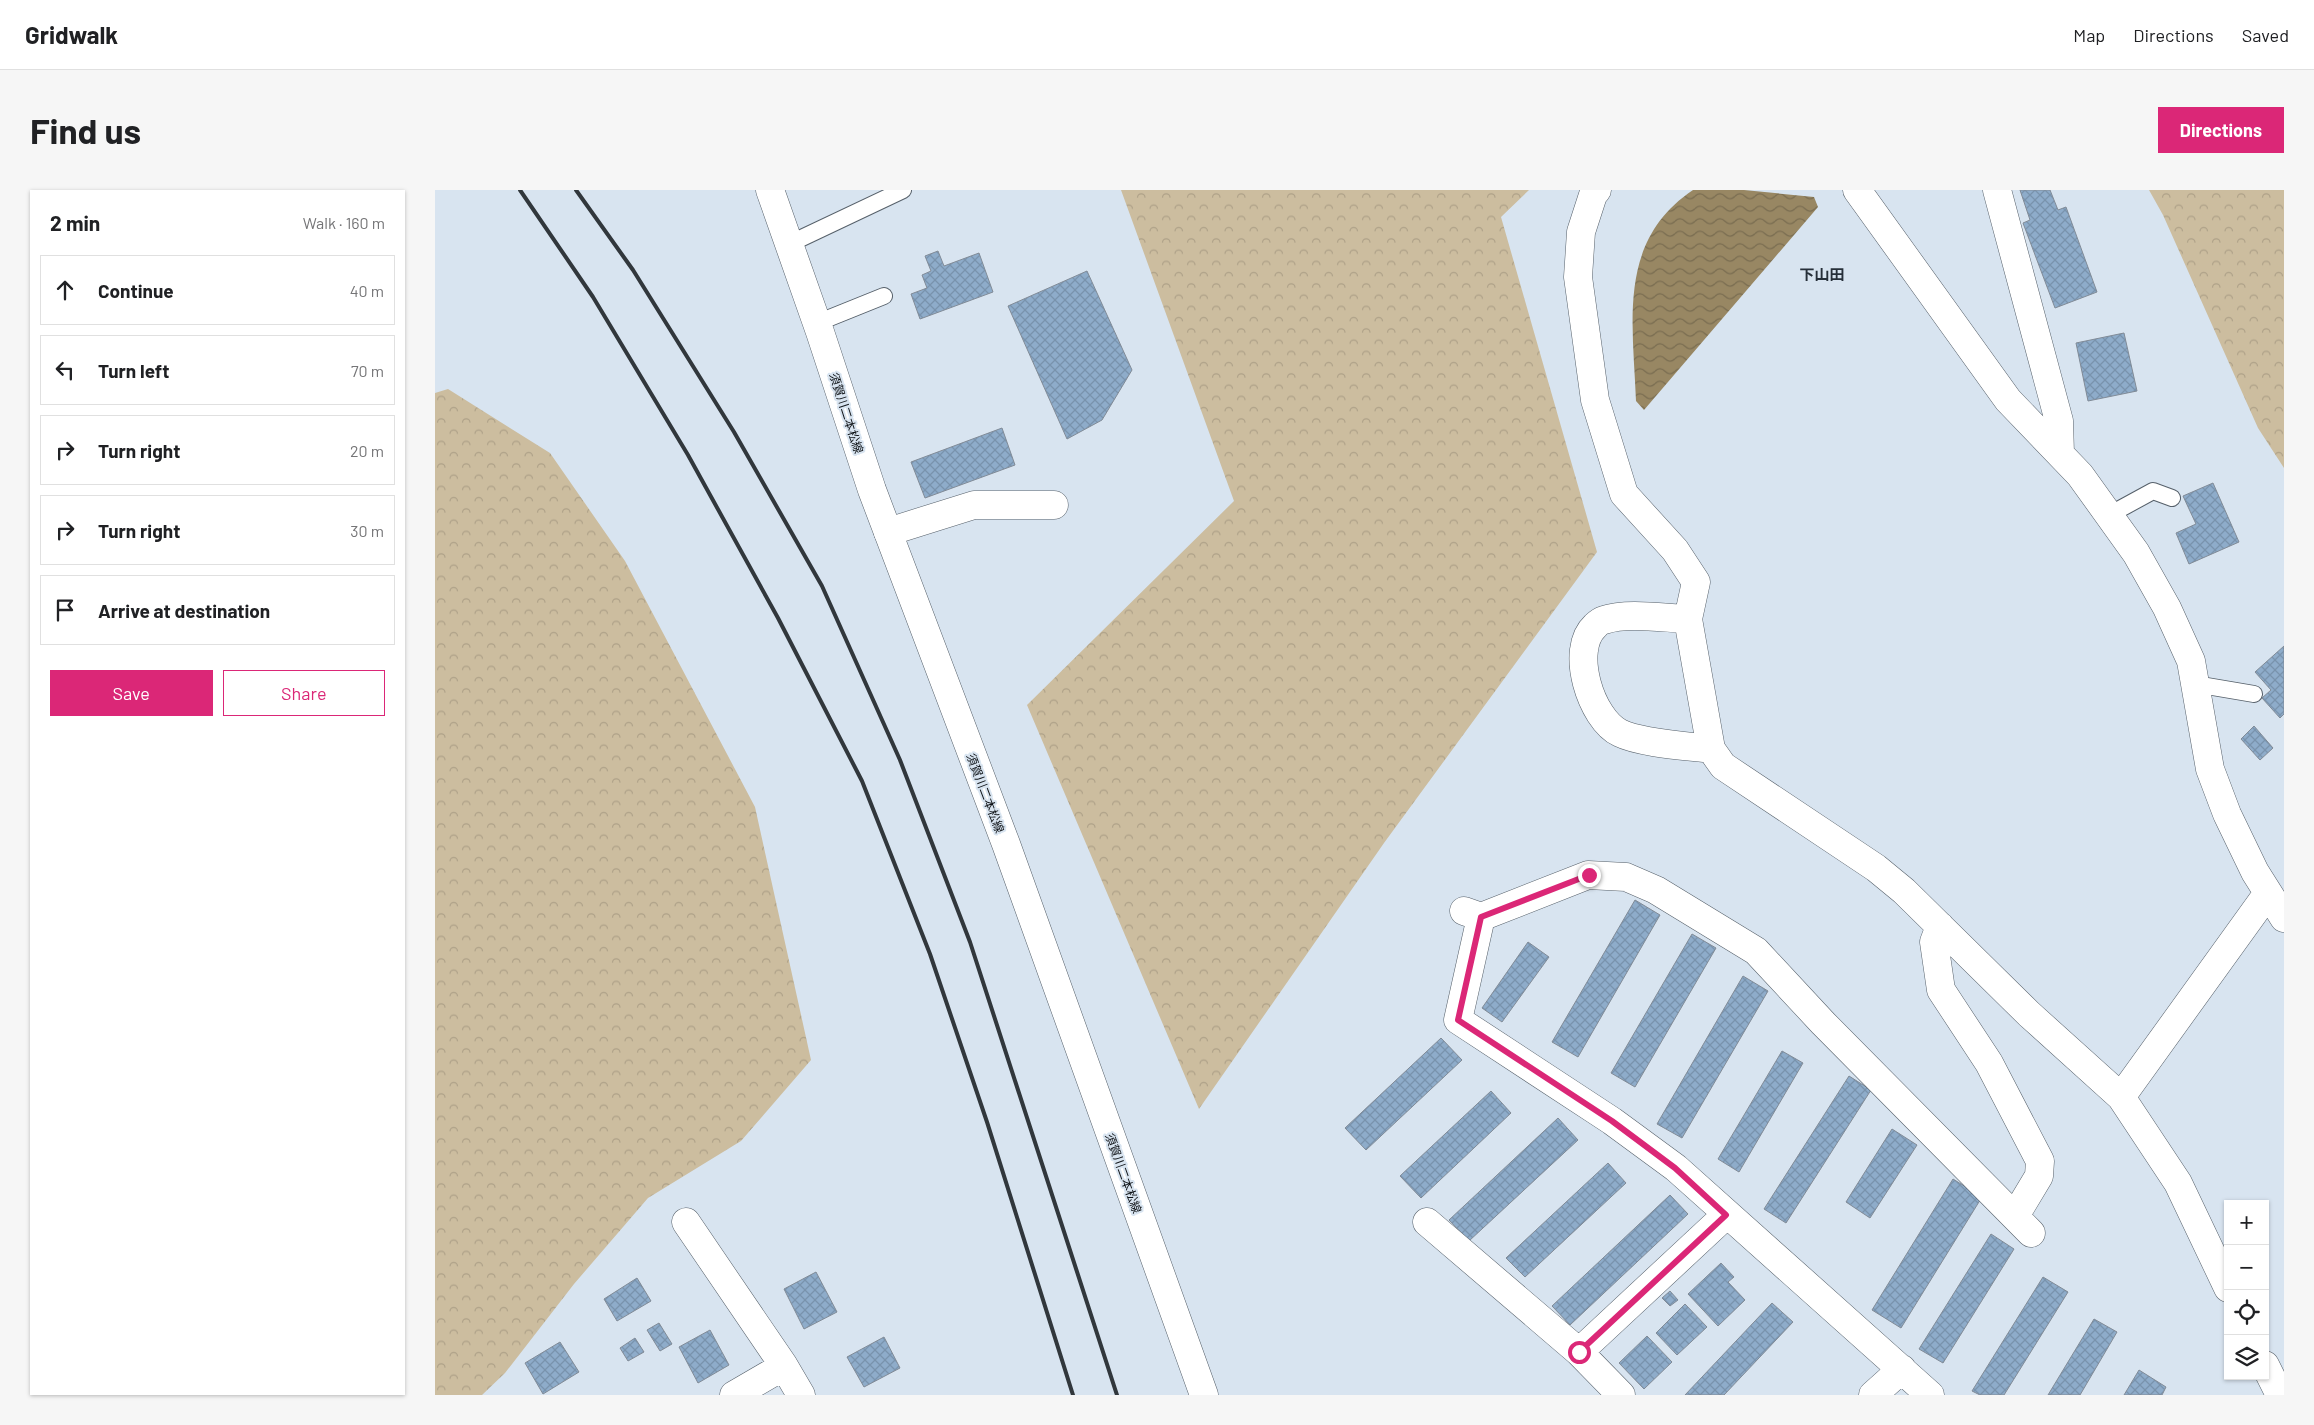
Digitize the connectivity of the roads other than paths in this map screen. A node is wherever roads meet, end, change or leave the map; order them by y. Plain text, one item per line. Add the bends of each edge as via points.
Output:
1 (770, 190) edge
2 (903, 190) edge
3 (1597, 190) edge
4 (1857, 190) edge
5 (1997, 190) edge
6 (789, 244) junction
7 (884, 296) dead end
8 (817, 323) junction
9 (2059, 454) junction
10 (2172, 498) dead end
11 (1054, 505) dead end
12 (2109, 515) junction
13 (888, 532) junction
14 (1688, 619) junction
15 (2195, 684) junction
16 (2254, 694) dead end
17 (1711, 749) junction
18 (2279, 908) edge
19 (1940, 926) junction
20 (2121, 1097) junction
21 (1726, 1215) junction
22 (686, 1222) dead end
23 (1427, 1222) dead end
24 (2224, 1280) edge
25 (1579, 1352) junction
26 (784, 1366) junction
27 (1901, 1369) junction
28 (2269, 1373) edge
29 (734, 1395) edge
30 (801, 1395) edge
31 (1204, 1395) edge
32 (1621, 1395) edge
33 (1873, 1395) edge
34 (1930, 1395) edge
35 (2280, 1395) edge

1 - 6 street, 須賀川二本松線
2 - 6 lane
3 - 14 street via 1581,232 1578,277 1595,400 1624,494 1675,550 1696,582
4 - 9 street via 2008,400
5 - 9 street via 2059,421
6 - 8 street, 須賀川二本松線
7 - 8 lane
8 - 13 street, 須賀川二本松線
9 - 12 street via 2080,475
10 - 12 lane via 2153,491
11 - 13 street via 973,505
12 - 15 street via 2136,553 2167,608 2191,660
13 - 31 street, 須賀川二本松線 via 1006,844
14 - 17 street
14 - 17 street via 1632,617 1602,620 1587,634 1583,658 1588,690 1604,720 1620,733
15 - 16 lane
15 - 18 street via 2209,768 2255,872
17 - 19 street via 1723,766 1876,868
18 - 20 street
19 - 20 street via 2029,1014
19 - 21 street via 1934,942 1941,990 1989,1063 2040,1161 2039,1176 2023,1225 1757,952 1656,890 1626,877 1589,875 1473,914 1458,1020 1612,1121 1675,1168
20 - 24 street via 2178,1183
21 - 25 street
21 - 27 street
22 - 26 street
23 - 25 street
25 - 32 street
26 - 29 street
26 - 30 street
27 - 33 street
27 - 34 street
28 - 35 street

